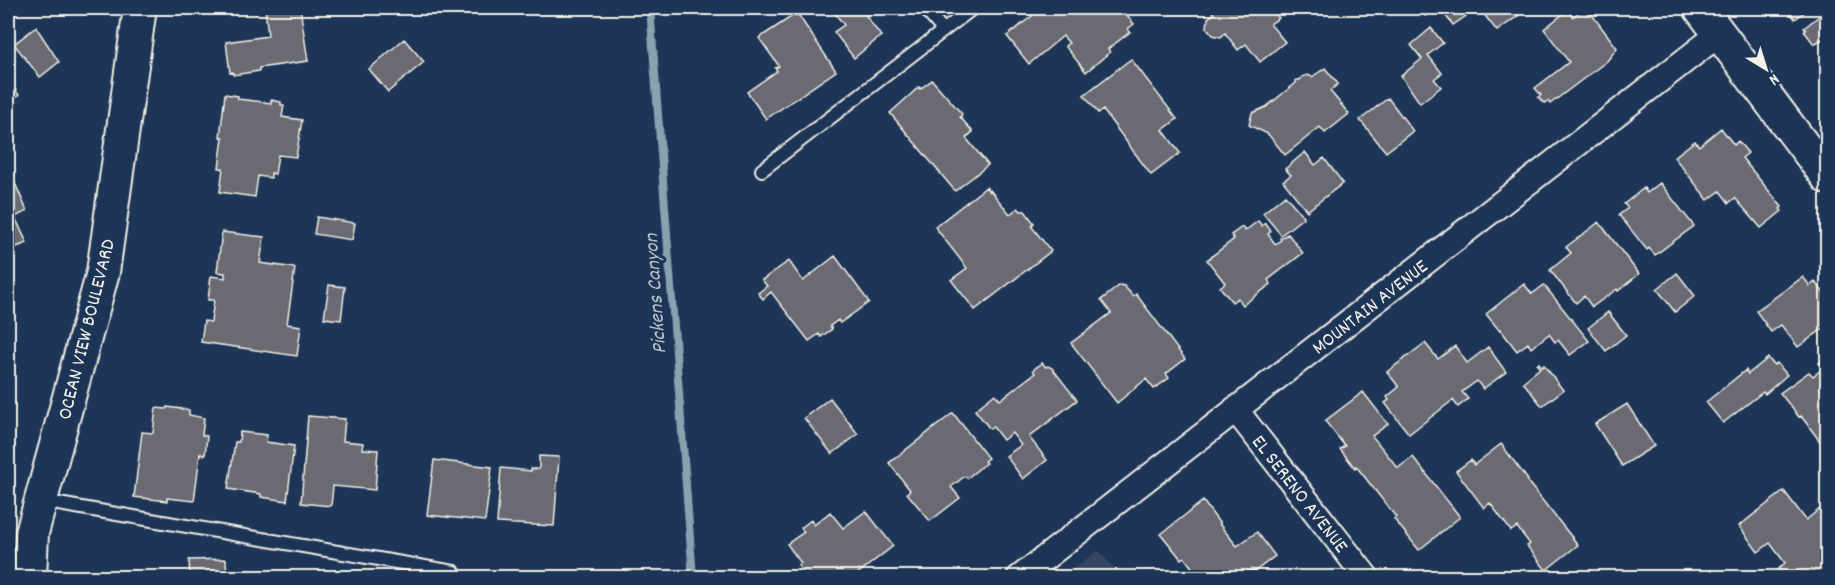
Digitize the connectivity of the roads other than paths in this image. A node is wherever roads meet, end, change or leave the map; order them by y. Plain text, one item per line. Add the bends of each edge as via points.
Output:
1 (137, 8) edge
2 (924, 8) edge
3 (973, 8) edge
4 (1700, 8) edge
5 (943, 30) junction
6 (1719, 34) junction
7 (762, 170) dead end
8 (1827, 178) edge
9 (1236, 409) junction
10 (41, 501) junction
11 (454, 572) dead end
12 (30, 578) edge
13 (1019, 578) edge
14 (1367, 578) edge

1 - 10 street, OCEAN VIEW BOULEVARD via 103,272
2 - 5 lane
3 - 5 lane
4 - 6 street
5 - 7 lane
6 - 8 street
6 - 9 street, MOUNTAIN AVENUE
9 - 13 street, MOUNTAIN AVENUE
9 - 14 street, EL SERENO AVENUE
10 - 11 lane
10 - 12 street, OCEAN VIEW BOULEVARD via 32,533

